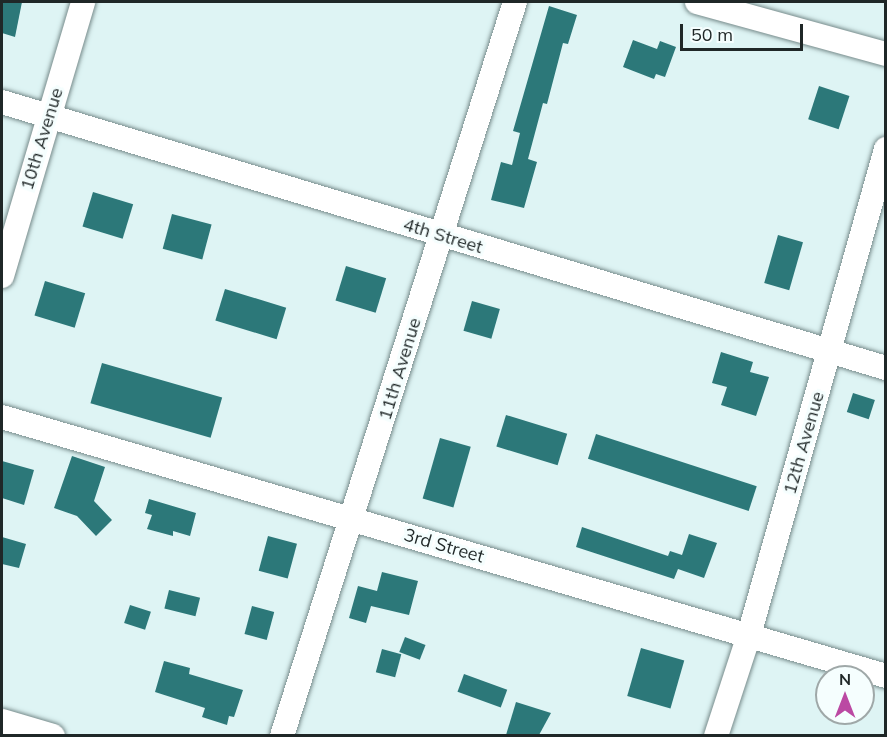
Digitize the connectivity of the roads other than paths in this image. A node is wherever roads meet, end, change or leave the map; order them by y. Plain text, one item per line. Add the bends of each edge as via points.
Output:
1 (83, 2) edge
2 (515, 2) edge
3 (697, 2) edge
4 (885, 54) edge
5 (2, 102) edge
6 (49, 119) junction
7 (885, 149) edge
8 (441, 236) junction
9 (2, 276) edge
10 (831, 351) junction
11 (885, 368) edge
12 (2, 417) edge
13 (353, 519) junction
14 (749, 635) junction
15 (885, 676) edge
16 (2, 721) edge
17 (53, 735) edge
18 (282, 735) edge
19 (716, 735) edge

1 - 6 street, 10th Avenue
2 - 8 street, 11th Avenue
3 - 4 street
5 - 6 street, 4th Street
6 - 8 street, 4th Street
6 - 9 street, 10th Avenue
7 - 10 street, 12th Avenue
8 - 10 street, 4th Street
8 - 13 street, 11th Avenue
10 - 11 street, 4th Street
10 - 14 street, 12th Avenue
12 - 13 street, 3rd Street
13 - 14 street, 3rd Street
13 - 18 street, 11th Avenue
14 - 15 street, 3rd Street
14 - 19 street, 12th Avenue
16 - 17 street

